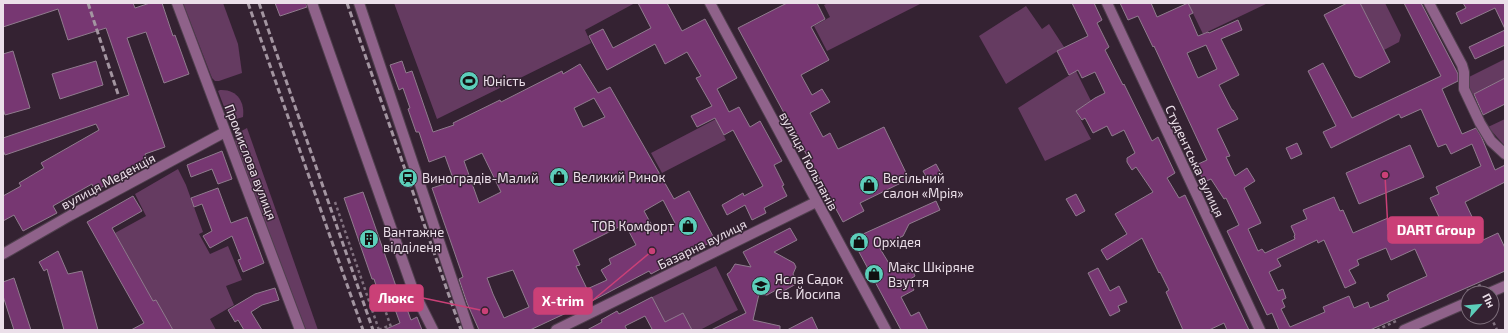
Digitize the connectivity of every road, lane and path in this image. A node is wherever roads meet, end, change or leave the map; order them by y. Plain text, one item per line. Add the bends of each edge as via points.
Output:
1 (177, 3) edge
2 (312, 3) edge
3 (359, 3) edge
4 (710, 3) edge
5 (1106, 3) edge
6 (1429, 3) edge
7 (226, 132) junction
8 (1505, 154) edge
9 (335, 202) dead end
10 (816, 202) junction
11 (3, 254) edge
12 (413, 290) junction
13 (382, 301) junction
14 (370, 306) junction
15 (1460, 306) edge
16 (390, 326) junction
17 (300, 330) edge
18 (379, 330) edge
19 (392, 330) edge
20 (433, 330) edge
21 (469, 330) edge
22 (556, 330) edge
23 (886, 330) edge
24 (1260, 330) edge
25 (1404, 330) edge

1 - 7 street, Промислова вулиця
2 - 12 street
3 - 21 street
4 - 10 street, вулиця Тюльпанів
5 - 24 street, Студентська вулиця
6 - 8 street via 1462,65 1464,89 1480,123 1491,141
7 - 11 street, вулиця Меденція
7 - 17 street, Промислова вулиця
9 - 14 path
10 - 22 street, Базарна вулиця
10 - 23 street, вулиця Тюльпанів
12 - 13 path
12 - 20 street
13 - 14 path
13 - 16 path
14 - 18 path
15 - 25 street
16 - 18 path
16 - 19 path

